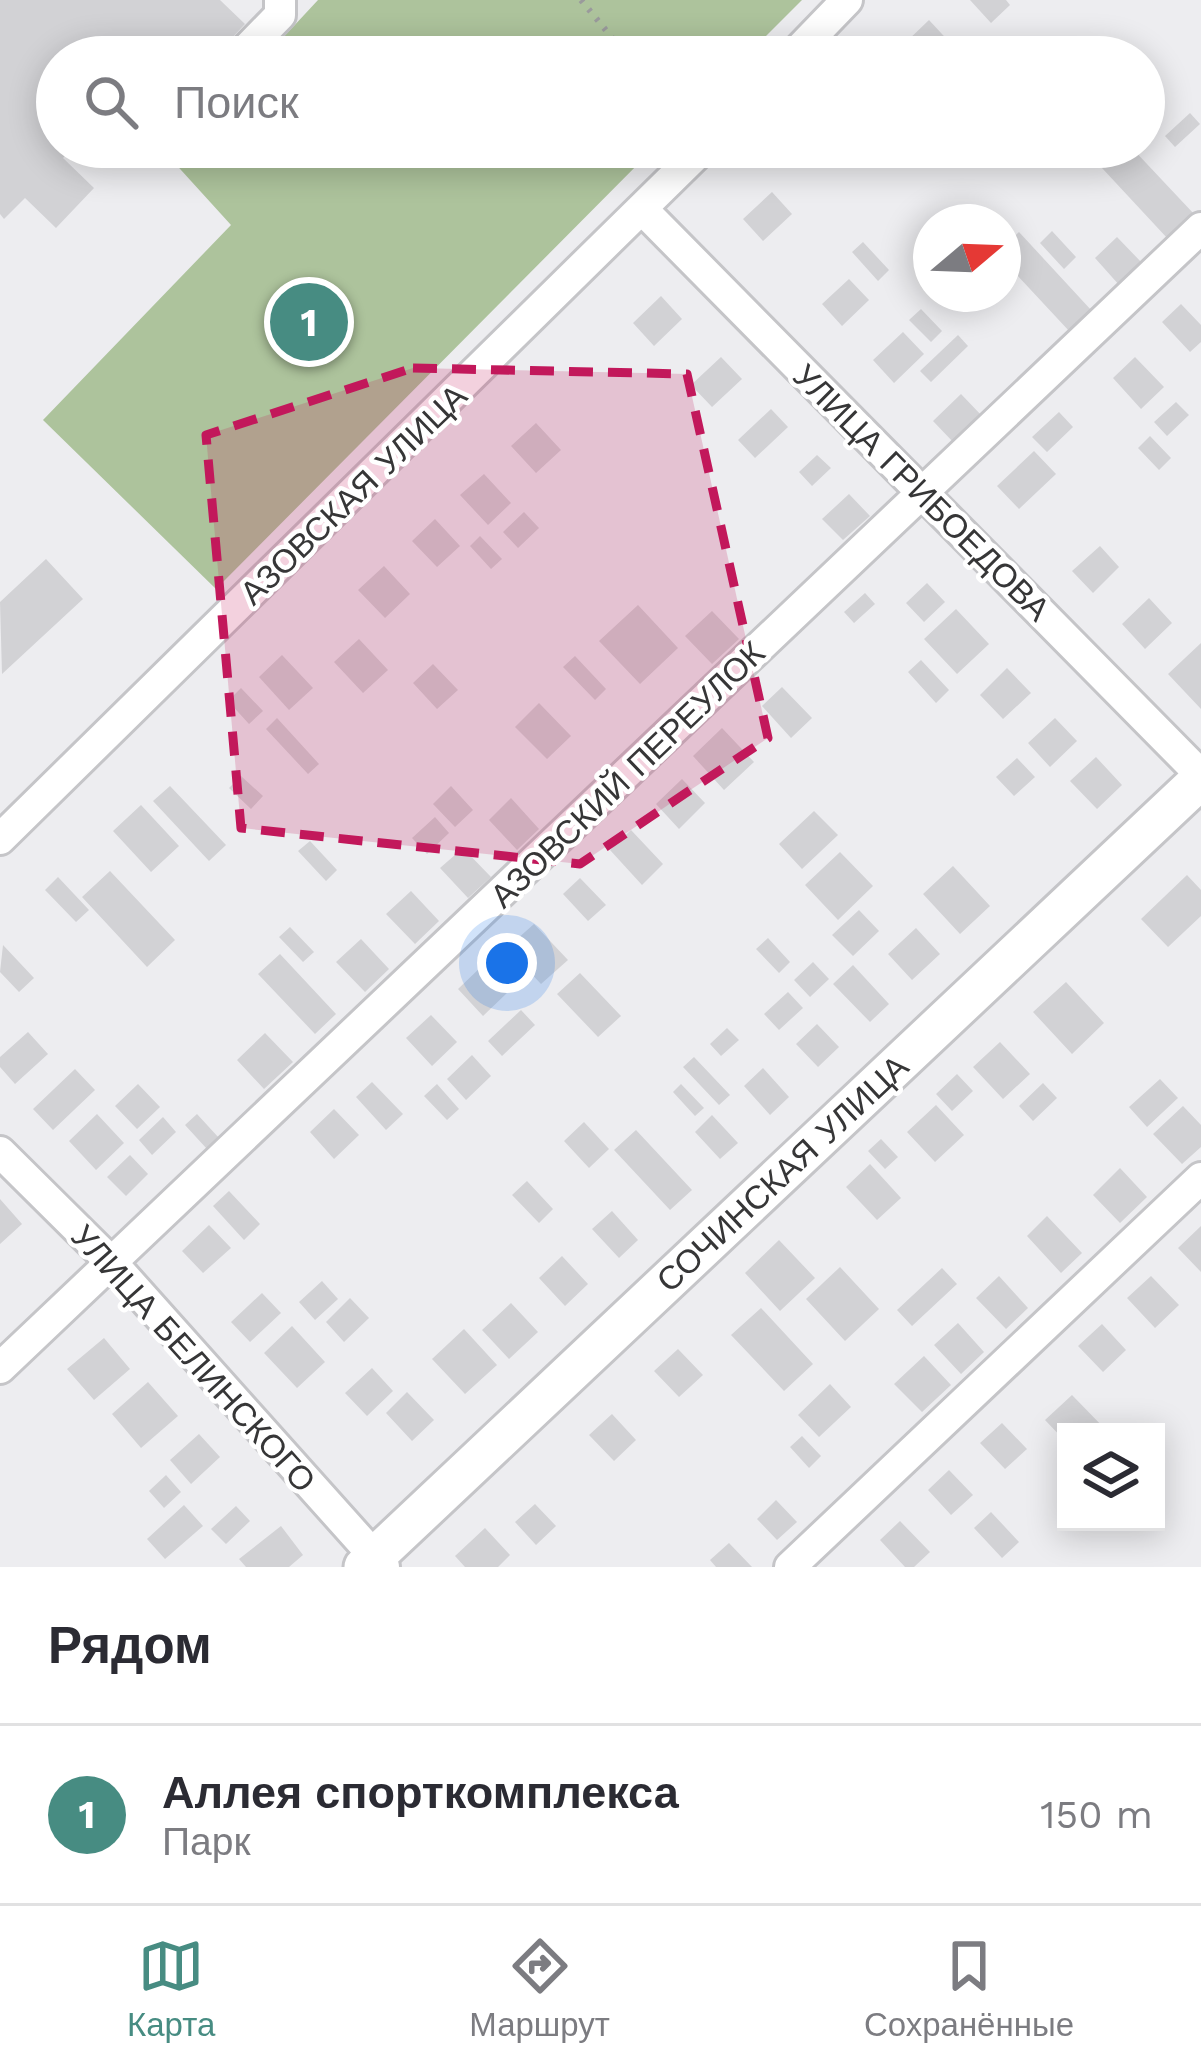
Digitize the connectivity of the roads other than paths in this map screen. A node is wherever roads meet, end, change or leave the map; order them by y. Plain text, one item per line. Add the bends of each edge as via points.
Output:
1 (280, 0) edge
2 (847, 0) edge
3 (260, 36) edge
4 (812, 36) edge
5 (684, 168) edge
6 (643, 210) junction
7 (1201, 228) edge
8 (922, 493) junction
9 (1201, 777) edge
10 (0, 839) edge
11 (0, 1152) edge
12 (1201, 1178) edge
13 (112, 1264) junction
14 (0, 1368) edge
15 (374, 1564) edge
16 (790, 1567) edge

1 - 3 lane via 280,15
2 - 4 lane
5 - 6 lane, АЗОВСКАЯ УЛИЦА
6 - 8 lane, УЛИЦА ГРИБОЕДОВА
6 - 10 lane, АЗОВСКАЯ УЛИЦА
7 - 8 lane, АЗОВСКИЙ ПЕРЕУЛОК
8 - 9 lane, УЛИЦА ГРИБОЕДОВА
8 - 13 lane, АЗОВСКИЙ ПЕРЕУЛОК
9 - 15 main road, СОЧИНСКАЯ УЛИЦА
11 - 13 lane, УЛИЦА БЕЛИНСКОГО
12 - 16 lane
13 - 14 lane, АЗОВСКИЙ ПЕРЕУЛОК
13 - 15 lane, УЛИЦА БЕЛИНСКОГО

